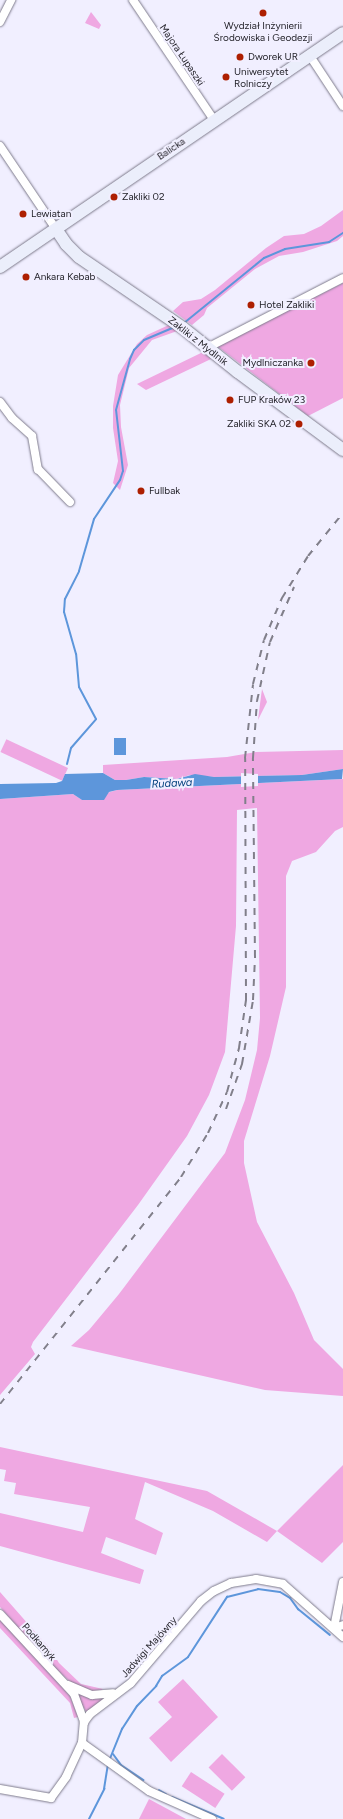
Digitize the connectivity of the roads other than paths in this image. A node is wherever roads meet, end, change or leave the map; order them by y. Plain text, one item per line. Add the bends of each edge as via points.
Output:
1 (11, 0) edge
2 (133, 0) edge
3 (0, 22) edge
4 (343, 33) edge
5 (310, 56) junction
6 (343, 106) edge
7 (214, 120) junction
8 (0, 146) edge
9 (56, 228) junction
10 (0, 267) edge
11 (343, 278) edge
12 (207, 348) junction
13 (0, 402) edge
14 (343, 450) edge
15 (70, 502) dead end
16 (343, 1582) edge
17 (0, 1614) edge
18 (343, 1625) edge
19 (334, 1628) junction
20 (343, 1637) edge
21 (64, 1683) junction
22 (119, 1691) junction
23 (84, 1722) junction
24 (82, 1743) junction
25 (0, 1789) edge
26 (212, 1819) edge

1 - 3 street
2 - 7 street, Majora Łupaszki
4 - 5 street, Balicka
5 - 6 street
5 - 7 street, Balicka
7 - 9 street, Balicka
8 - 9 street
9 - 10 street, Balicka
9 - 12 street, Zakliki z Mydlnik via 66,244 79,257 180,326
11 - 12 street
12 - 14 street, Zakliki z Mydlnik
13 - 15 street via 12,418 32,436 38,469
16 - 19 street
17 - 21 street, Podkamyk
18 - 19 street
19 - 20 street, Jadwigi Majówny
19 - 22 street, Jadwigi Majówny via 283,1584 256,1579 231,1583 201,1601 151,1662
21 - 22 street, Podkamyk via 92,1695
21 - 23 street, Podkamyk via 79,1704
22 - 23 street, Jadwigi Majówny via 98,1706
23 - 24 street
24 - 25 street via 66,1777 51,1798
24 - 26 street via 149,1791

